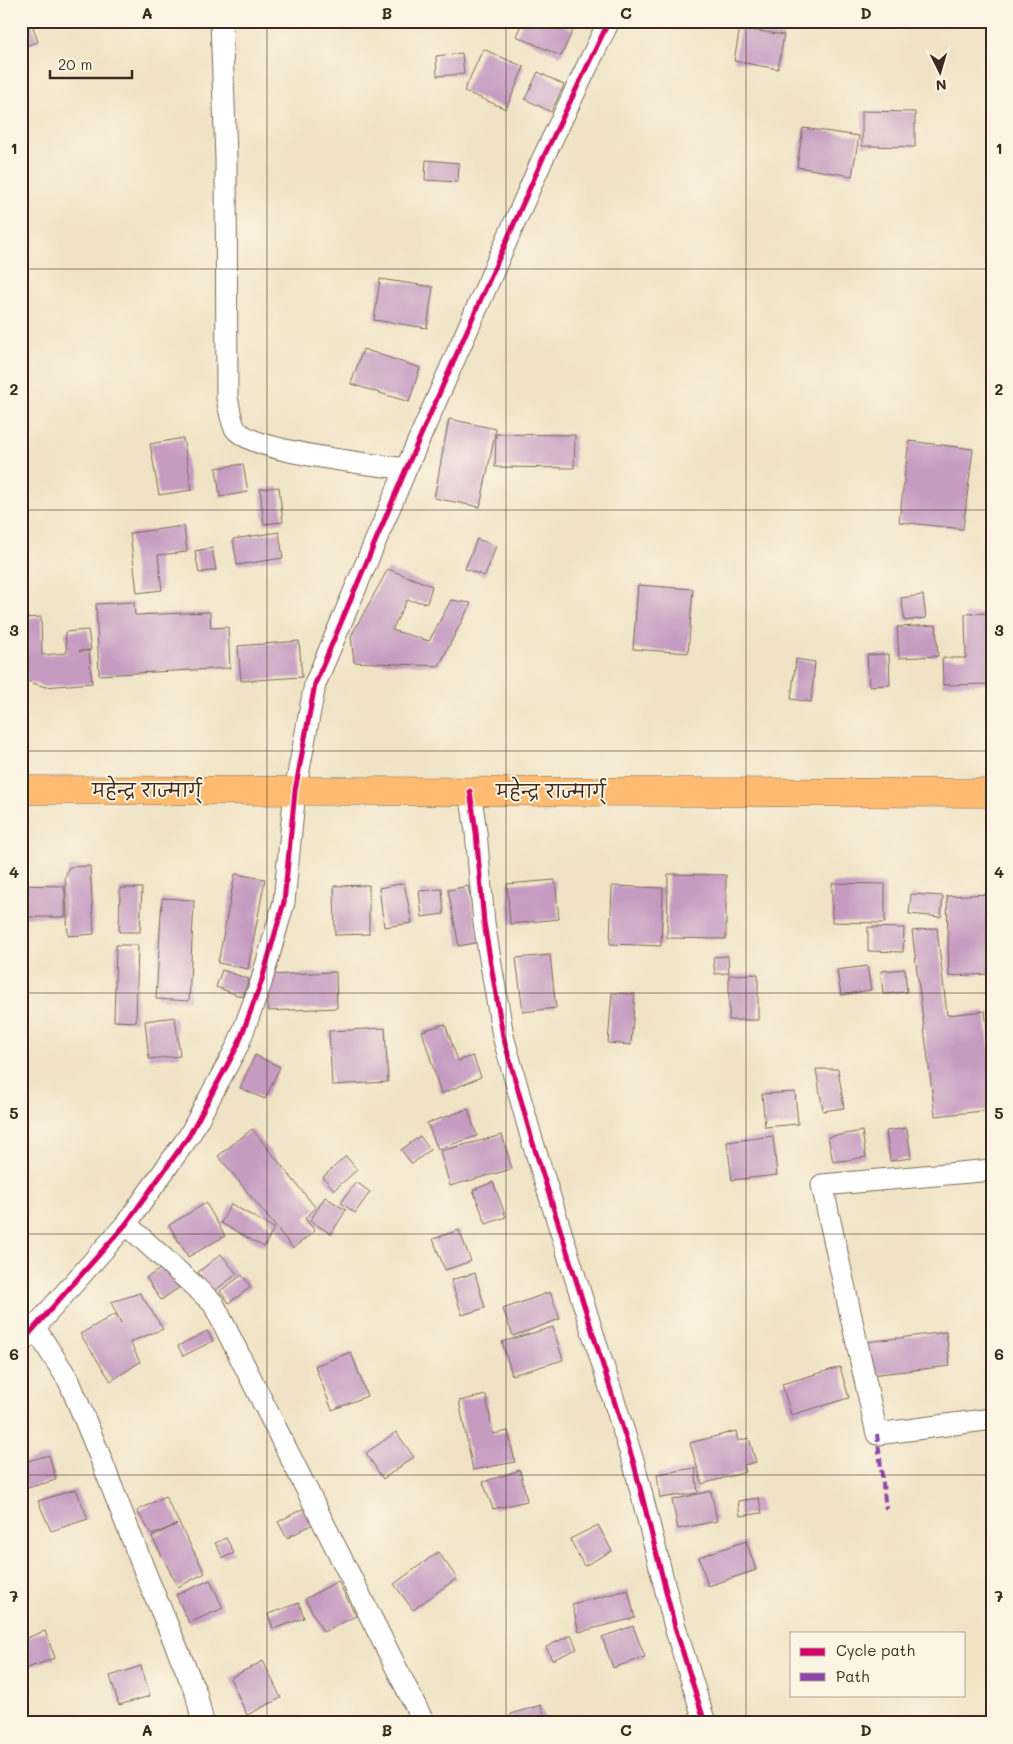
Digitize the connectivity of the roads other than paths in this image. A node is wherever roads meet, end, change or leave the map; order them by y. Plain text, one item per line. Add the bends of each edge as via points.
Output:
1 (221, 21) edge
2 (609, 21) edge
3 (406, 469) junction
4 (21, 790) edge
5 (295, 791) junction
6 (470, 791) junction
7 (992, 793) edge
8 (992, 1170) edge
9 (126, 1224) junction
10 (28, 1336) edge
11 (992, 1419) edge
12 (203, 1723) edge
13 (424, 1723) edge
14 (705, 1723) edge

1 - 3 street via 226,159 227,398 235,428 252,441 292,452
2 - 3 street via 543,158
3 - 5 street via 315,684
4 - 5 highway, महेन्द्र राज्मार्ग्
5 - 6 highway, महेन्द्र राज्मार्ग्
5 - 9 street via 284,902 261,983 238,1046 189,1136
6 - 7 highway, महेन्द्र राज्मार्ग्
6 - 14 street via 484,923 503,1036 532,1140 634,1464 675,1627
8 - 11 street via 822,1185 877,1434
9 - 10 street
9 - 13 street via 214,1303
10 - 12 street via 69,1381 146,1577 196,1693

